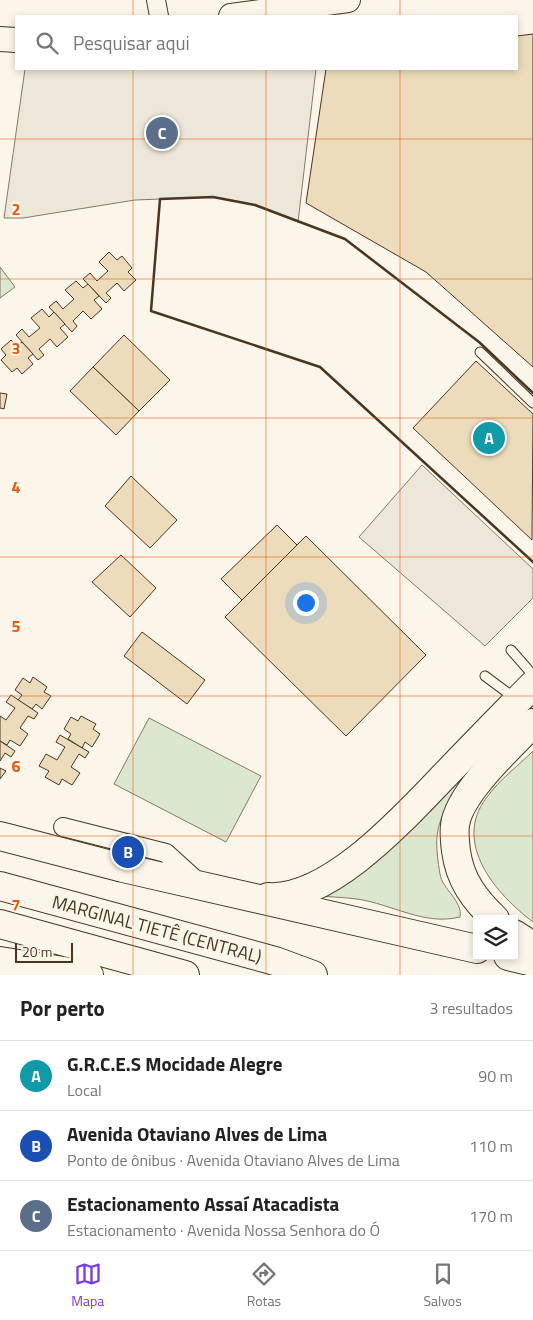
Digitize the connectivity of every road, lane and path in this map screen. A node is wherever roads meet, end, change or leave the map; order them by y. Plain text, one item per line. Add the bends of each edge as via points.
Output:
1 (156, 0) edge
2 (348, 0) edge
3 (159, 15) edge
4 (238, 15) edge
5 (0, 39) edge
6 (15, 40) edge
7 (480, 352) dead end
8 (533, 403) edge
9 (511, 650) dead end
10 (533, 675) edge
11 (485, 676) dead end
12 (526, 693) edge
13 (533, 723) edge
14 (62, 827) dead end
15 (0, 836) edge
16 (0, 886) edge
17 (203, 886) junction
18 (248, 896) junction
19 (491, 915) edge
20 (0, 924) edge
21 (518, 937) edge
22 (533, 946) edge
23 (473, 948) edge
24 (518, 958) edge
25 (275, 961) junction
26 (0, 962) edge
27 (533, 962) edge
28 (0, 973) edge
29 (6, 975) edge
30 (89, 975) edge
31 (185, 975) edge
32 (313, 975) edge
33 (335, 975) edge

1 - 3 street
2 - 4 main road
5 - 6 main road
7 - 8 lane
9 - 10 lane
11 - 12 lane
12 - 18 highway via 391,831 353,863 331,877 286,896
13 - 19 highway via 482,776 462,805 455,824 457,856 466,885
14 - 17 street via 166,854
15 - 17 highway
16 - 25 highway, MARGINAL TIETÊ (CENTRAL)
17 - 18 highway
18 - 23 highway
20 - 31 highway
21 - 22 highway
24 - 27 highway
25 - 32 highway, MARGINAL TIETÊ (CENTRAL)
25 - 33 highway
26 - 30 highway
28 - 29 highway

